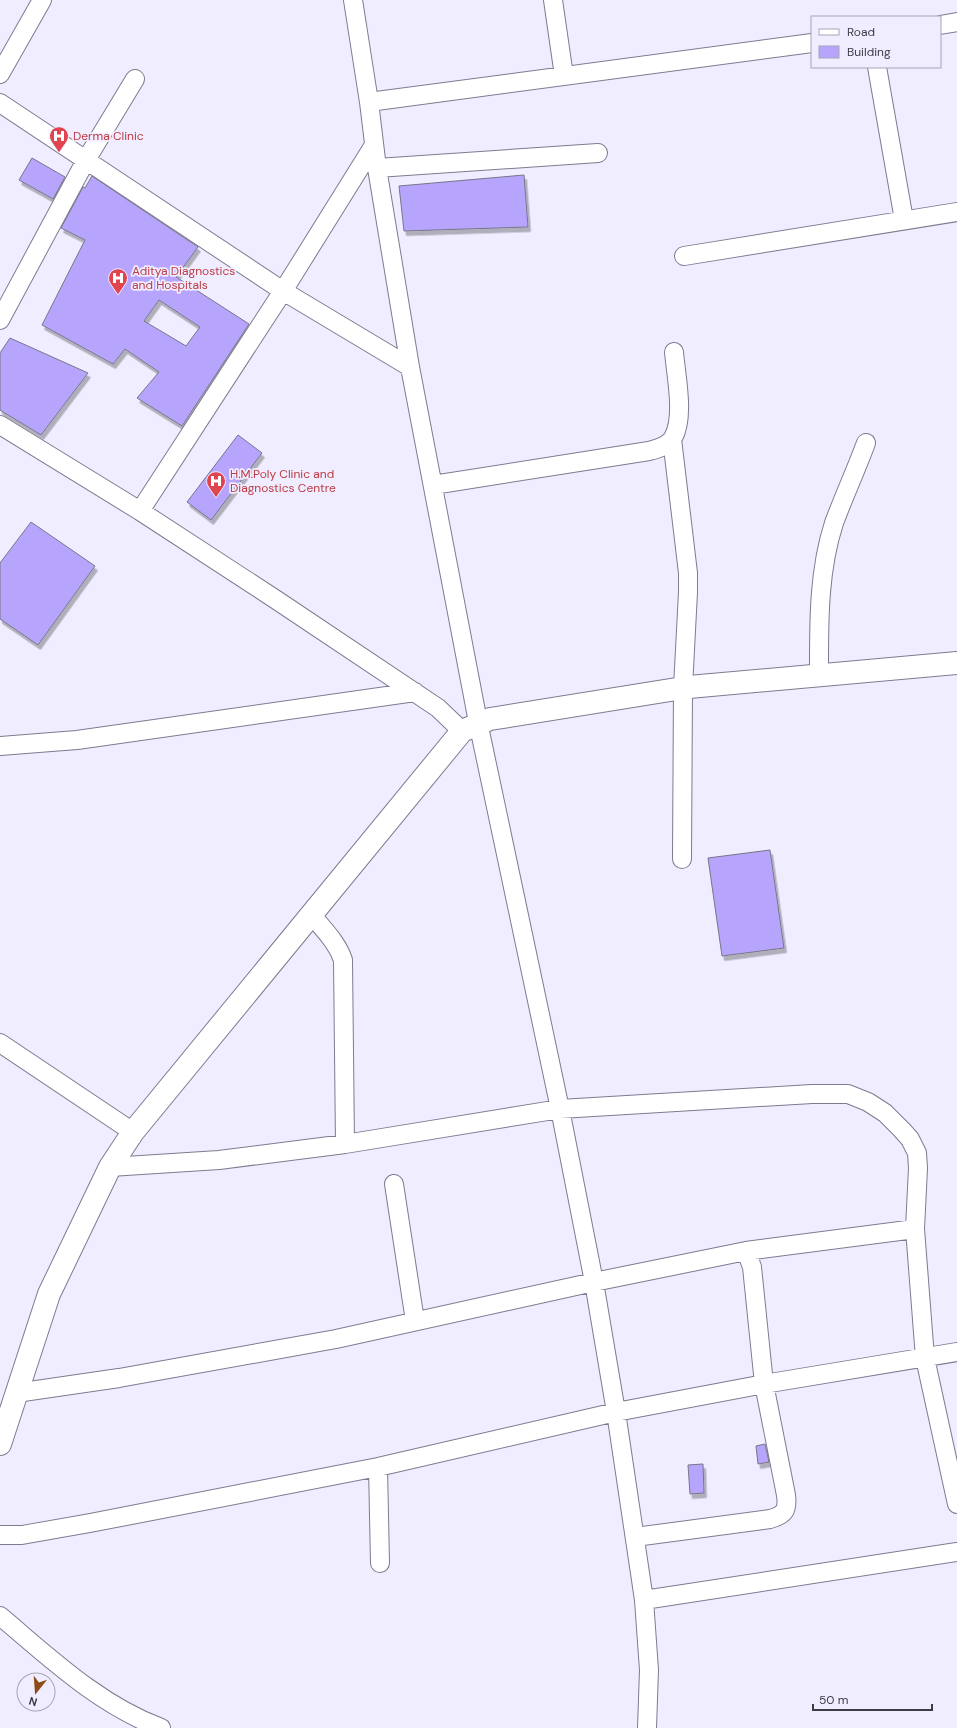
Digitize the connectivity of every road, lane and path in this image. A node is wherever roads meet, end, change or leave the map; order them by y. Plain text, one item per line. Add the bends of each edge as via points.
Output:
1 (42, 0) edge
2 (353, 0) edge
3 (553, 0) edge
4 (957, 22) edge
5 (941, 24) edge
6 (811, 43) edge
7 (876, 68) edge
8 (0, 74) edge
9 (564, 76) junction
10 (135, 79) dead end
11 (369, 102) junction
12 (0, 103) edge
13 (374, 145) junction
14 (598, 153) dead end
15 (86, 160) junction
16 (377, 168) junction
17 (957, 212) edge
18 (904, 220) junction
19 (684, 256) dead end
20 (283, 291) junction
21 (0, 320) edge
22 (674, 352) dead end
23 (410, 367) junction
24 (0, 425) edge
25 (672, 439) junction
26 (866, 443) dead end
27 (433, 485) junction
28 (140, 511) junction
29 (957, 663) edge
30 (819, 675) junction
31 (683, 688) junction
32 (415, 692) junction
33 (470, 727) junction
34 (0, 746) edge
35 (682, 859) dead end
36 (311, 914) junction
37 (0, 1043) edge
38 (560, 1110) junction
39 (133, 1132) junction
40 (345, 1144) junction
41 (110, 1166) junction
42 (394, 1184) dead end
43 (915, 1229) junction
44 (746, 1251) junction
45 (594, 1282) junction
46 (415, 1321) junction
47 (957, 1352) edge
48 (925, 1358) junction
49 (764, 1384) junction
50 (16, 1393) junction
51 (616, 1412) junction
52 (0, 1444) edge
53 (378, 1467) junction
54 (957, 1504) edge
55 (0, 1535) edge
56 (635, 1537) junction
57 (957, 1552) edge
58 (380, 1563) dead end
59 (644, 1600) junction
60 (0, 1616) edge
61 (161, 1728) edge
62 (648, 1728) edge

1 - 8 street
2 - 11 street
3 - 9 street
4 - 5 street
6 - 9 street
7 - 18 street
9 - 11 street
10 - 15 street
11 - 13 street
12 - 15 street
13 - 16 street
13 - 20 street
14 - 16 street
15 - 20 street
15 - 21 street
16 - 23 street
17 - 18 street
18 - 19 street
20 - 23 street
20 - 28 street
22 - 25 street via 679,416
23 - 27 street
24 - 28 street
25 - 27 street via 661,448 649,451
25 - 31 street via 688,573
26 - 30 street via 834,524 828,547 822,586
27 - 33 street
28 - 32 street
29 - 30 main road
30 - 31 main road
31 - 33 main road via 490,719
31 - 35 street
32 - 33 street
32 - 34 street via 77,740
33 - 36 main road
33 - 38 street
36 - 39 main road
36 - 40 street via 340,951 343,960
37 - 39 street
38 - 40 street
38 - 43 street via 812,1094 837,1093 856,1096 885,1113 910,1139 917,1153
38 - 45 street
39 - 41 main road
40 - 41 street via 219,1160
41 - 50 main road via 49,1294
42 - 46 street
43 - 44 street
43 - 48 street
44 - 45 street
44 - 49 street via 752,1267
45 - 46 street
45 - 51 street
46 - 50 street via 336,1339 119,1378
47 - 48 street
48 - 49 street
48 - 54 street
49 - 51 street
49 - 56 street via 786,1495 785,1511 780,1516 770,1519
50 - 52 main road
51 - 53 street
51 - 56 street
53 - 55 street via 54,1530 22,1535
53 - 58 street
56 - 59 street
57 - 59 street
59 - 62 street via 649,1670
60 - 61 street via 69,1675 107,1702

